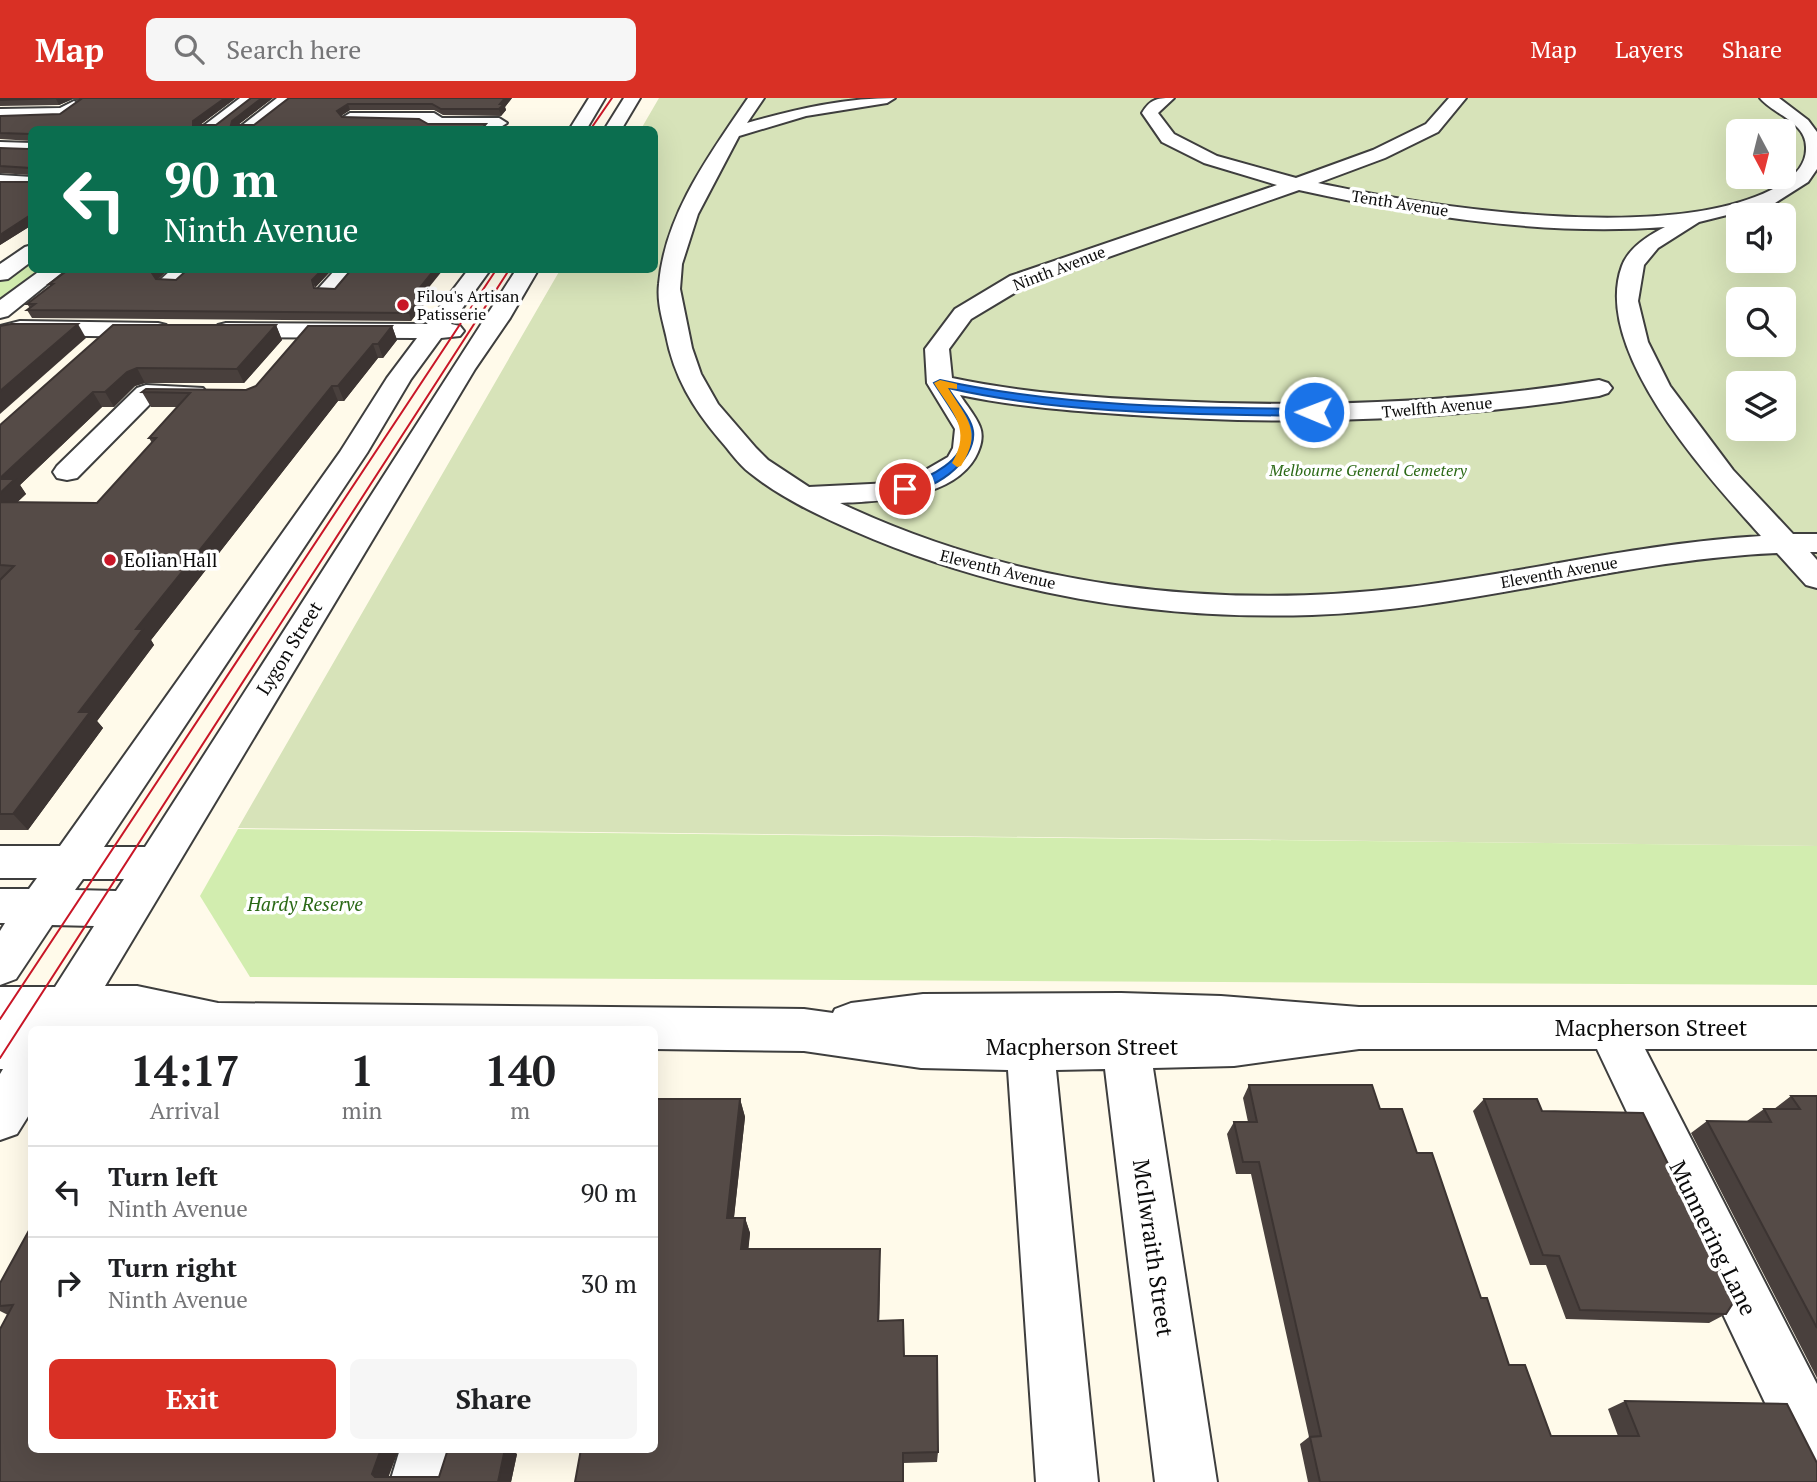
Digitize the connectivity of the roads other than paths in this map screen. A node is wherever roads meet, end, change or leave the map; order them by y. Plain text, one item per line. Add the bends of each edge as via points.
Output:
1 (250, 98) edge
2 (287, 98) edge
3 (373, 98) edge
4 (597, 98) edge
5 (632, 98) edge
6 (756, 98) edge
7 (887, 98) edge
8 (1166, 98) edge
9 (1458, 98) edge
10 (1768, 98) edge
11 (448, 105) edge
12 (74, 106) edge
13 (513, 106) dead end
14 (0, 115) edge
15 (350, 118) junction
16 (429, 123) edge
17 (212, 126) edge
18 (249, 126) edge
19 (341, 126) edge
20 (496, 126) edge
21 (580, 126) edge
22 (614, 126) edge
23 (733, 133) junction
24 (0, 147) edge
25 (28, 148) edge
26 (0, 181) edge
27 (27, 184) edge
28 (1298, 184) junction
29 (1696, 216) junction
30 (28, 254) edge
31 (50, 273) edge
32 (343, 273) edge
33 (477, 273) edge
34 (525, 273) edge
35 (0, 274) edge
36 (328, 290) edge
37 (0, 313) edge
38 (113, 330) junction
39 (182, 330) edge
40 (210, 330) edge
41 (307, 330) junction
42 (10, 331) edge
43 (434, 331) junction
44 (489, 331) junction
45 (86, 354) edge
46 (285, 356) edge
47 (940, 383) junction
48 (1599, 388) dead end
49 (213, 393) edge
50 (67, 472) dead end
51 (801, 495) junction
52 (1817, 543) edge
53 (1785, 544) junction
54 (1817, 578) edge
55 (0, 862) edge
56 (70, 862) junction
57 (156, 863) junction
58 (20, 907) edge
59 (128, 909) junction
60 (0, 966) edge
61 (0, 1007) edge
62 (62, 1018) edge
63 (201, 1026) edge
64 (658, 1028) edge
65 (1610, 1028) junction
66 (1817, 1028) edge
67 (1028, 1031) junction
68 (1125, 1031) junction
69 (28, 1046) edge
70 (0, 1048) edge
71 (28, 1072) edge
72 (0, 1117) edge
73 (1817, 1447) edge
74 (429, 1453) edge
75 (421, 1482) edge
76 (1067, 1482) edge
77 (1186, 1482) edge

1 - 17 street
2 - 18 street
3 - 15 street
4 - 21 street
5 - 22 street
6 - 23 street, Eleventh Avenue
7 - 23 street via 816,109
8 - 28 street, Tenth Avenue via 1150,113 1155,127 1168,139 1224,164
9 - 28 street, Ninth Avenue via 1432,128
10 - 29 street, Tenth Avenue via 1790,112 1811,135 1817,153 1811,175 1776,198
11 - 16 street
12 - 14 street via 63,113
13 - 20 street
15 - 16 street
15 - 19 street
16 - 20 street
23 - 51 street, Eleventh Avenue via 697,197 672,266 669,291 680,351 704,405 756,464
24 - 25 street
26 - 27 street
28 - 29 street, Tenth Avenue via 1399,204 1538,220 1632,222
28 - 47 street, Ninth Avenue via 1018,281 963,314 956,323 937,349
29 - 53 street, Tenth Avenue via 1656,241 1634,262 1626,288 1632,331 1641,357 1672,410
30 - 35 street
31 - 37 street
32 - 36 street
33 - 43 street
34 - 44 street, Lygon Street
37 - 42 street via 3,320 18,325
38 - 39 street
38 - 42 street
38 - 45 street
40 - 41 street
41 - 43 street
41 - 46 street
43 - 44 street
43 - 56 street
44 - 57 street, Lygon Street
47 - 48 street, Twelfth Avenue via 1069,403 1364,413 1465,407
47 - 51 street, Ninth Avenue via 968,429 967,447 958,463 920,485 891,492
49 - 50 street via 146,393
51 - 53 street, Eleventh Avenue via 877,532 955,560 1071,587 1229,604 1383,600 1653,555
52 - 53 street, Eleventh Avenue
53 - 54 street, Tenth Avenue
55 - 56 street
56 - 57 street
56 - 58 street
57 - 59 street, Lygon Street
58 - 59 street
58 - 60 street
59 - 62 street, Lygon Street
61 - 62 street, Macpherson Street
62 - 63 street, Macpherson Street via 137,1006
64 - 67 street, Macpherson Street via 804,1030 921,1047
65 - 66 street, Macpherson Street
65 - 68 street, Macpherson Street via 1359,1028 1234,1045
65 - 73 street, Munnering Lane
67 - 68 street, Macpherson Street
67 - 76 street
68 - 77 street, McIlwraith Street
69 - 70 street
71 - 72 street
74 - 75 street

